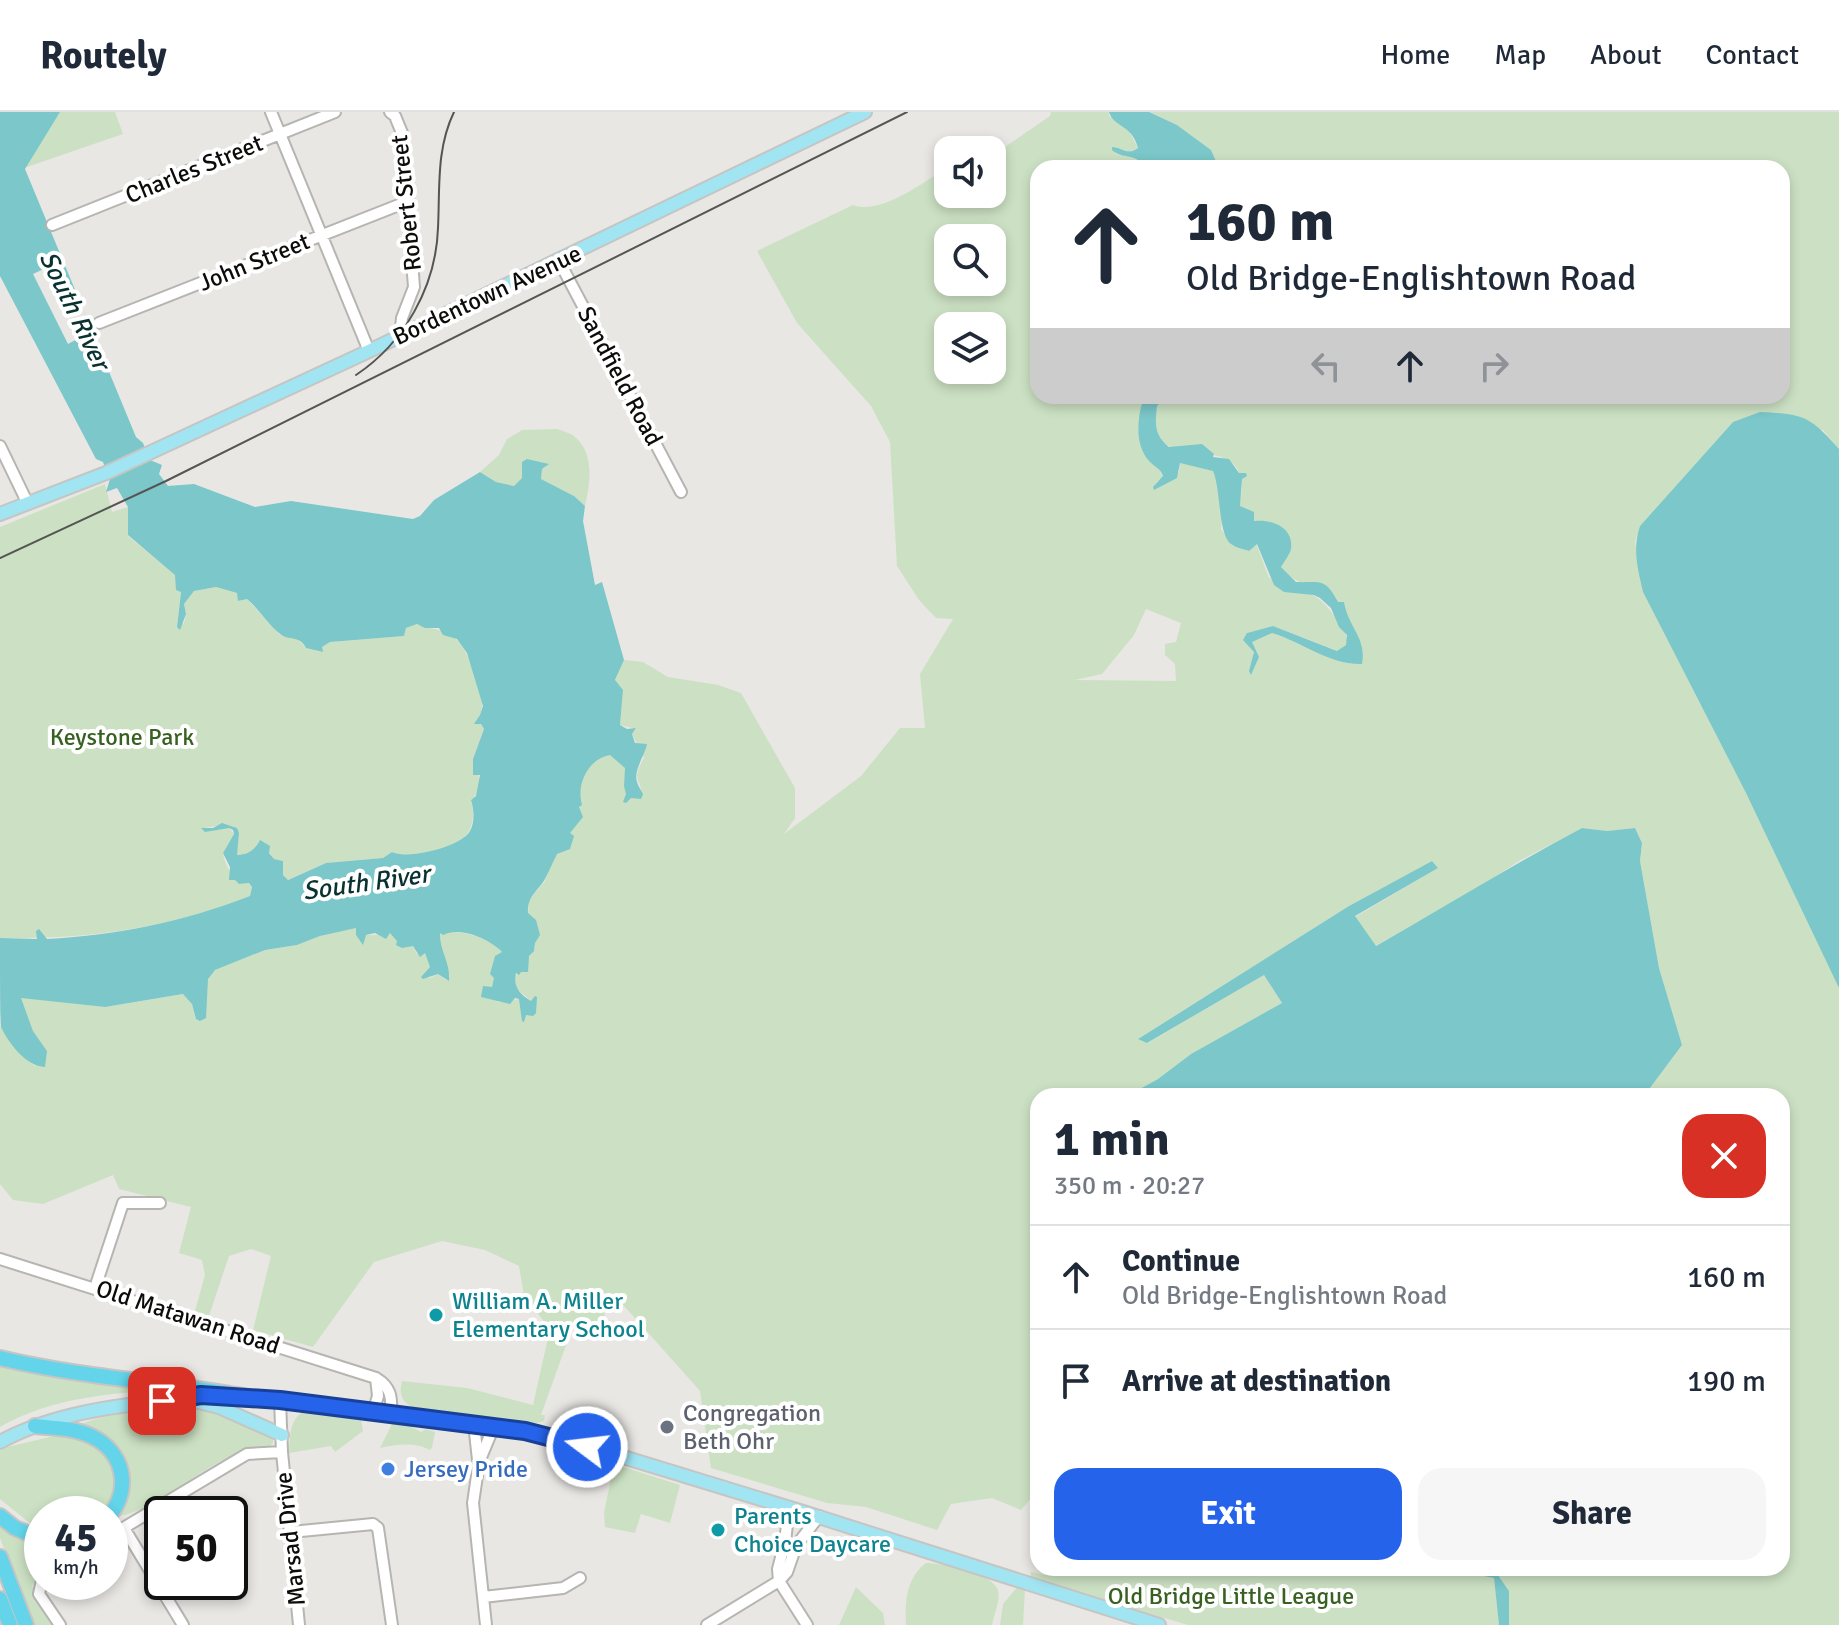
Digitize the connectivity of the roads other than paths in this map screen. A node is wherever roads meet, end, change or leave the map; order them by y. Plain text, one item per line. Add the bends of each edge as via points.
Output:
1 (271, 112) edge
2 (335, 112) edge
3 (865, 112) edge
4 (392, 114) edge
5 (280, 134) junction
6 (409, 201) junction
7 (52, 225) dead end
8 (321, 236) junction
9 (559, 261) junction
10 (99, 323) dead end
11 (400, 336) junction
12 (369, 351) junction
13 (0, 446) edge
14 (681, 492) dead end
15 (28, 504) junction
16 (0, 514) edge
17 (160, 1203) dead end
18 (0, 1259) edge
19 (95, 1288) junction
20 (0, 1358) edge
21 (376, 1378) junction
22 (254, 1398) junction
23 (183, 1399) junction
24 (286, 1401) junction
25 (373, 1412) junction
26 (391, 1414) junction
27 (474, 1424) junction
28 (35, 1426) junction
29 (494, 1426) junction
30 (282, 1435) junction
31 (0, 1442) edge
32 (282, 1452) junction
33 (479, 1462) junction
34 (120, 1496) edge
35 (789, 1507) junction
36 (0, 1516) edge
37 (819, 1516) junction
38 (128, 1526) edge
39 (24, 1532) edge
40 (291, 1532) junction
41 (128, 1535) edge
42 (791, 1544) junction
43 (0, 1557) edge
44 (580, 1578) dead end
45 (779, 1581) junction
46 (483, 1597) junction
47 (0, 1599) edge
48 (43, 1600) edge
49 (1119, 1620) edge
50 (10, 1625) edge
51 (26, 1625) edge
52 (60, 1625) edge
53 (183, 1625) edge
54 (299, 1625) edge
55 (392, 1625) edge
56 (486, 1625) edge
57 (707, 1625) edge
58 (807, 1625) edge
59 (1159, 1625) edge

1 - 5 street
2 - 5 street, Charles Street
3 - 9 main road, Bordentown Avenue
4 - 6 street, Robert Street via 402,133
5 - 7 street, Charles Street
5 - 8 street
6 - 8 street, John Street
6 - 11 street, Robert Street via 414,287
8 - 10 street, John Street
8 - 12 street
9 - 11 main road, Bordentown Avenue
9 - 14 street, Sandfield Road
11 - 12 main road, Bordentown Avenue
12 - 15 main road, Bordentown Avenue
13 - 15 street
15 - 16 main road, Bordentown Avenue
17 - 19 street via 123,1203
18 - 19 street, Old Matawan Road
19 - 21 street, Old Matawan Road
20 - 22 highway
21 - 25 street
21 - 26 street via 390,1392
22 - 23 main road
22 - 24 main road
23 - 28 main road
23 - 30 main road via 219,1407
24 - 25 main road
24 - 30 street
25 - 26 main road
26 - 27 main road
27 - 29 main road
27 - 33 street
28 - 31 main road
28 - 34 highway via 90,1435 111,1450 121,1468
29 - 33 street
29 - 35 main road via 610,1453
30 - 32 street
32 - 38 street via 247,1454
32 - 40 street, Marsad Drive
33 - 46 street via 473,1503
35 - 37 main road
35 - 42 street
36 - 39 highway
37 - 42 street
37 - 49 main road
40 - 54 street, Marsad Drive
40 - 55 street via 373,1524 378,1528
41 - 53 street
42 - 45 street via 778,1569
43 - 51 highway
44 - 46 street via 563,1588
45 - 57 street
45 - 58 street
46 - 56 street
47 - 50 highway
48 - 52 street
49 - 59 main road

